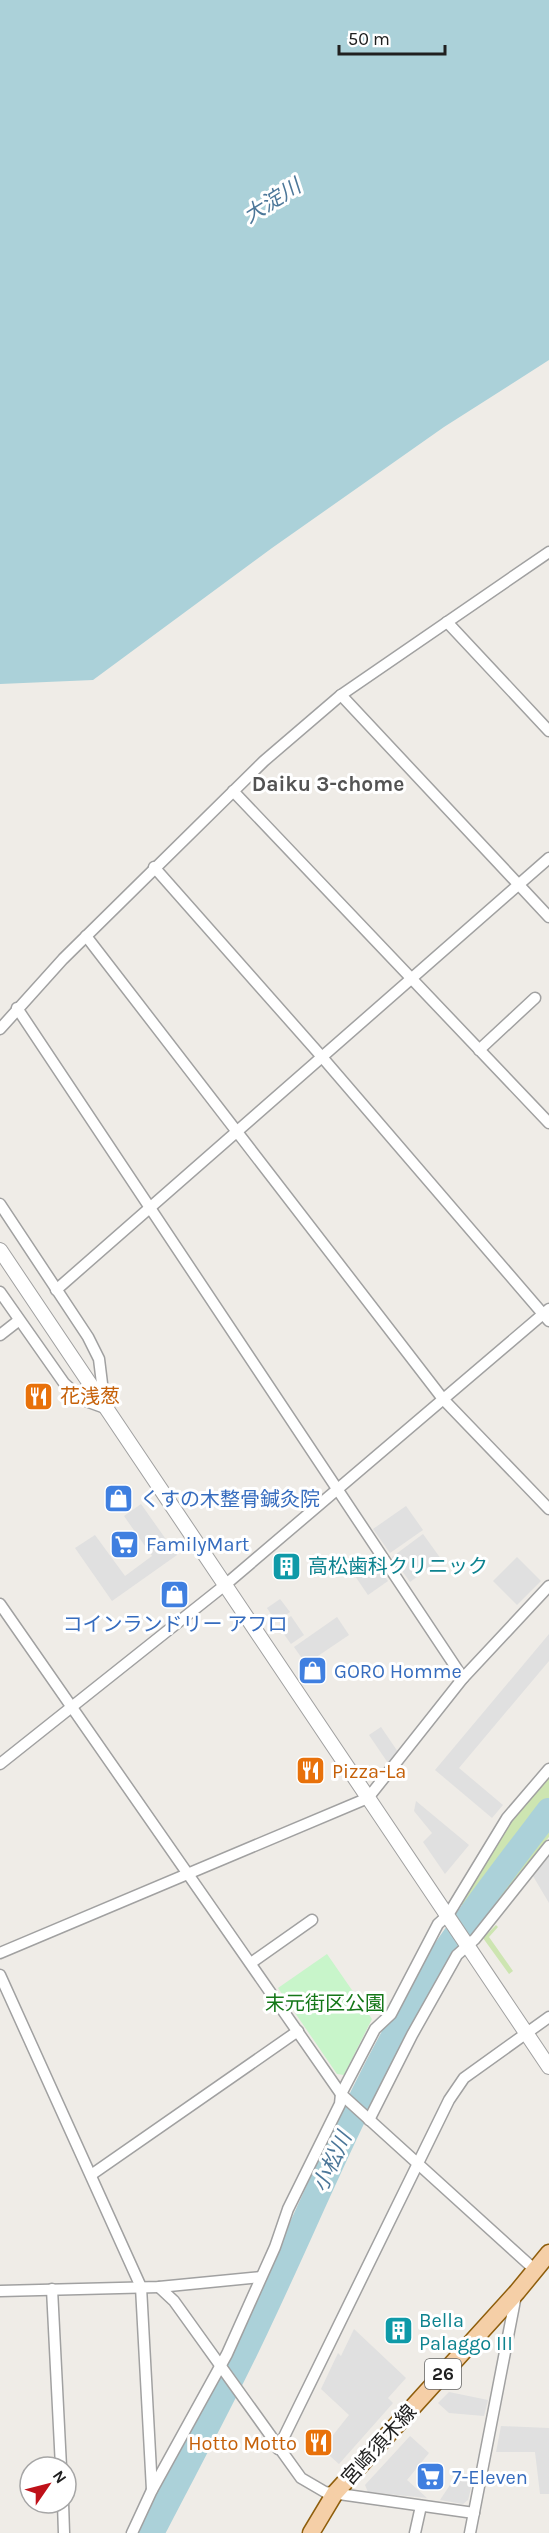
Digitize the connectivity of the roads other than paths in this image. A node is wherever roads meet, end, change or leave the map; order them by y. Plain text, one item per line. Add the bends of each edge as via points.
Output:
1 (549, 552) edge
2 (447, 622) junction
3 (341, 695) junction
4 (549, 730) edge
5 (234, 791) junction
6 (549, 858) edge
7 (154, 867) junction
8 (519, 885) junction
9 (549, 916) edge
10 (86, 936) junction
11 (410, 979) junction
12 (535, 998) dead end
13 (17, 1008) junction
14 (0, 1029) edge
15 (479, 1050) junction
16 (322, 1057) junction
17 (548, 1121) edge
18 (237, 1131) junction
19 (0, 1204) edge
20 (150, 1209) junction
21 (0, 1250) edge
22 (56, 1290) junction
23 (0, 1292) edge
24 (547, 1315) edge
25 (18, 1321) junction
26 (0, 1335) edge
27 (443, 1399) junction
28 (105, 1408) junction
29 (338, 1490) junction
30 (549, 1509) edge
31 (225, 1585) junction
32 (549, 1586) edge
33 (0, 1604) edge
34 (463, 1678) junction
35 (72, 1707) junction
36 (0, 1764) edge
37 (549, 1769) edge
38 (368, 1798) junction
39 (549, 1846) edge
40 (189, 1874) junction
41 (448, 1915) junction
42 (312, 1920) dead end
43 (467, 1943) junction
44 (0, 1953) edge
45 (251, 1963) junction
46 (0, 1975) edge
47 (549, 2017) edge
48 (298, 2031) junction
49 (526, 2034) junction
50 (549, 2067) edge
51 (341, 2094) junction
52 (369, 2120) junction
53 (417, 2164) junction
54 (91, 2175) junction
55 (549, 2253) edge
56 (534, 2269) junction
57 (261, 2277) junction
58 (141, 2287) junction
59 (159, 2287) junction
60 (52, 2289) junction
61 (0, 2291) edge
62 (517, 2292) junction
63 (221, 2366) junction
64 (278, 2449) junction
65 (60, 2455) edge
66 (153, 2490) junction
67 (335, 2493) junction
68 (421, 2506) junction
69 (474, 2513) junction
70 (63, 2515) edge
71 (64, 2533) edge
72 (132, 2533) edge
73 (311, 2533) edge
74 (415, 2533) edge
75 (470, 2533) edge

1 - 2 street
2 - 3 street
2 - 4 street
3 - 5 street
3 - 8 street
5 - 7 street
5 - 11 street
6 - 8 street
7 - 10 street
7 - 16 street
8 - 9 street
8 - 11 street
10 - 13 street
10 - 18 street
11 - 15 street
11 - 16 street
12 - 15 street
13 - 14 street
13 - 20 street
15 - 17 street
16 - 18 street
16 - 24 street
18 - 20 street
18 - 27 street
19 - 22 street
20 - 22 street
20 - 29 street
21 - 28 street
22 - 28 street via 99,1359
23 - 25 street
24 - 27 street
25 - 26 street
25 - 28 street via 64,1383 83,1400
27 - 29 street
27 - 30 street
28 - 31 street
29 - 31 street
29 - 34 street
31 - 35 street
31 - 38 street
32 - 34 street
33 - 35 street
34 - 38 street
35 - 36 street
35 - 40 street
37 - 41 street via 507,1818
38 - 40 street
38 - 41 street
39 - 43 street
40 - 44 street
40 - 45 street
41 - 43 street
41 - 51 street via 438,1924 391,2014 375,2029
42 - 45 street
43 - 49 street
43 - 52 street via 412,2035
45 - 48 street
46 - 54 street
47 - 49 street
48 - 51 street
48 - 54 street
49 - 50 street
49 - 53 street via 464,2078 448,2100
51 - 52 street
51 - 57 street via 340,2104 288,2209
52 - 53 street
53 - 56 street
53 - 64 street
54 - 58 street
55 - 56 main road, 宮崎須木線 / 26
56 - 62 main road, 宮崎須木線 / 26
57 - 59 street
57 - 63 street
58 - 59 street
58 - 60 street
58 - 66 street
59 - 63 street via 174,2301
60 - 61 street
60 - 65 street
62 - 67 main road, 宮崎須木線 / 26
62 - 69 street
63 - 64 street
63 - 66 street
64 - 67 street via 301,2478
66 - 72 street
67 - 68 street
67 - 73 main road, 宮崎須木線 / 26
68 - 69 street
68 - 74 street
69 - 75 street
70 - 71 street

